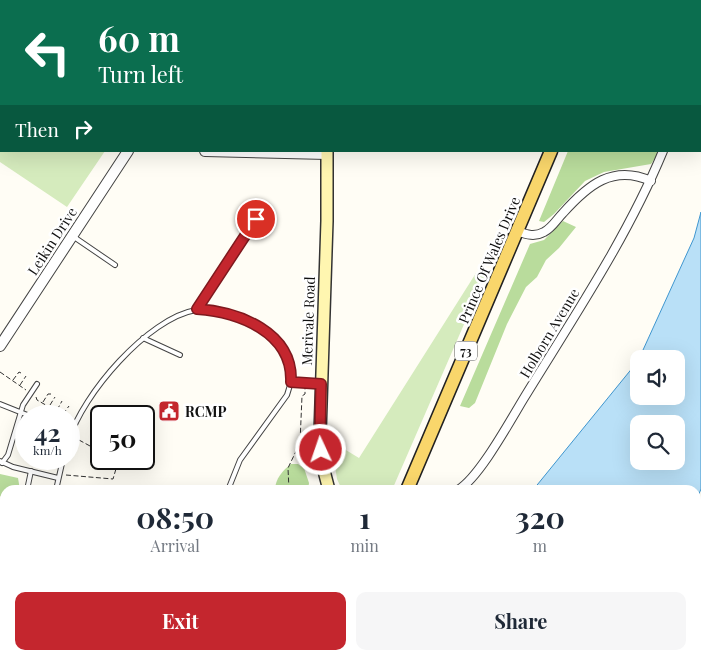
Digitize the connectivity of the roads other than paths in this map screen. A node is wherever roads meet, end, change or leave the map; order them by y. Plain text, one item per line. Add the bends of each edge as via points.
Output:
1 (127, 152) edge
2 (266, 152) edge
3 (551, 152) edge
4 (663, 152) edge
5 (327, 153) edge
6 (651, 180) junction
7 (256, 219) dead end
8 (518, 231) junction
9 (72, 236) junction
10 (116, 265) dead end
11 (197, 309) junction
12 (143, 338) junction
13 (0, 346) edge
14 (180, 355) dead end
15 (291, 382) junction
16 (37, 384) dead end
17 (321, 384) junction
18 (0, 404) edge
19 (23, 405) edge
20 (15, 410) edge
21 (80, 417) edge
22 (15, 432) edge
23 (1, 462) edge
24 (60, 470) edge
25 (31, 472) junction
26 (58, 476) junction
27 (28, 485) edge
28 (57, 485) edge
29 (230, 485) edge
30 (328, 485) edge
31 (408, 485) edge
32 (464, 485) edge

1 - 9 street, Leikin Drive
2 - 5 street
3 - 8 main road, Prince Of Wales Drive / 73
4 - 6 street, Holborn Avenue
5 - 17 main road, Merivale Road
6 - 8 street via 633,174 602,179 582,193 544,232 533,235
6 - 32 street, Holborn Avenue via 634,215 496,444
7 - 11 lane
8 - 31 main road, Prince Of Wales Drive / 73
9 - 10 lane
9 - 13 street, Leikin Drive
11 - 12 lane via 184,313
11 - 15 lane via 228,313 257,325 278,341 291,370
12 - 14 lane
12 - 21 lane via 102,381
15 - 17 lane
15 - 29 lane via 287,395 240,460
16 - 19 lane
17 - 30 main road, Merivale Road via 320,434
18 - 20 lane
22 - 23 lane via 8,455
23 - 25 lane
24 - 26 lane
25 - 26 lane
25 - 27 lane
26 - 28 lane

